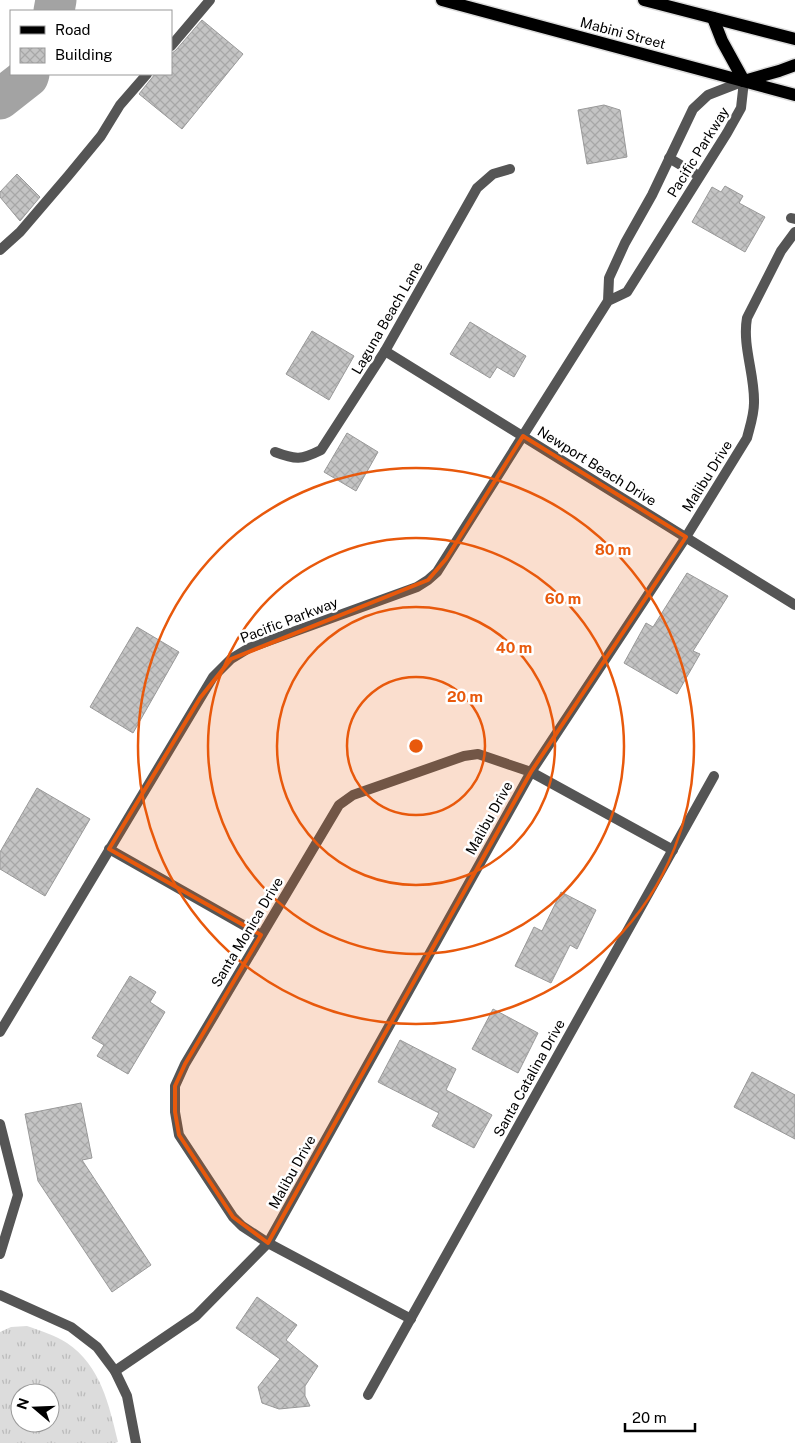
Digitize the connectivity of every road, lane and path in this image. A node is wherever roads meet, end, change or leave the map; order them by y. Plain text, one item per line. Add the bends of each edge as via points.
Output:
1 (210, 0) edge
2 (442, 0) edge
3 (644, 0) edge
4 (713, 18) junction
5 (795, 40) edge
6 (172, 45) edge
7 (795, 64) edge
8 (146, 75) edge
9 (744, 82) junction
10 (795, 95) edge
11 (669, 158) junction
12 (510, 169) dead end
13 (699, 176) junction
14 (795, 232) edge
15 (0, 250) edge
16 (608, 300) junction
17 (385, 351) junction
18 (523, 436) junction
19 (275, 452) dead end
20 (686, 537) junction
21 (795, 605) edge
22 (530, 772) junction
23 (714, 776) dead end
24 (109, 849) junction
25 (673, 850) junction
26 (261, 936) junction
27 (0, 1032) edge
28 (0, 1124) edge
29 (268, 1243) junction
30 (0, 1254) edge
31 (0, 1295) edge
32 (410, 1319) junction
33 (116, 1371) junction
34 (368, 1394) dead end
35 (136, 1443) edge

1 - 6 street
2 - 9 main road, Mabini Street
3 - 4 main road
4 - 5 main road
4 - 9 main road
7 - 9 main road
8 - 15 street via 120,105 101,136 20,232
9 - 10 main road, Mabini Street
9 - 11 street, Pacific Parkway via 708,95 693,110
9 - 13 street, Pacific Parkway via 741,108
11 - 13 street
11 - 16 street, Pacific Parkway via 609,278
12 - 17 street, Laguna Beach Lane via 494,174 477,188
13 - 16 street, Pacific Parkway via 627,292
14 - 20 street, Malibu Drive via 781,251 744,330 754,402 747,438
16 - 18 street, Pacific Parkway
17 - 18 street, Newport Beach Drive
17 - 19 street, Laguna Beach Lane via 321,450 305,458 292,459
18 - 20 street, Newport Beach Drive
18 - 24 street, Pacific Parkway via 446,559 428,580 417,587 249,648 231,659 213,677
20 - 21 street, Newport Beach Drive
20 - 22 street, Malibu Drive
22 - 25 street, Santa Monica Drive
22 - 26 street, Santa Monica Drive via 478,754 354,795 339,805
22 - 29 street, Malibu Drive
23 - 25 street, Santa Catalina Drive
24 - 26 street
24 - 27 street, Pacific Parkway
25 - 32 street, Santa Catalina Drive
26 - 29 street, Santa Monica Drive via 185,1064 176,1086 175,1112 179,1135 233,1217
28 - 30 street via 18,1195
29 - 32 street, Santa Monica Drive
29 - 33 street, Malibu Drive via 196,1316
31 - 33 street via 71,1327 97,1347
32 - 34 street, Santa Catalina Drive
33 - 35 street via 127,1396

